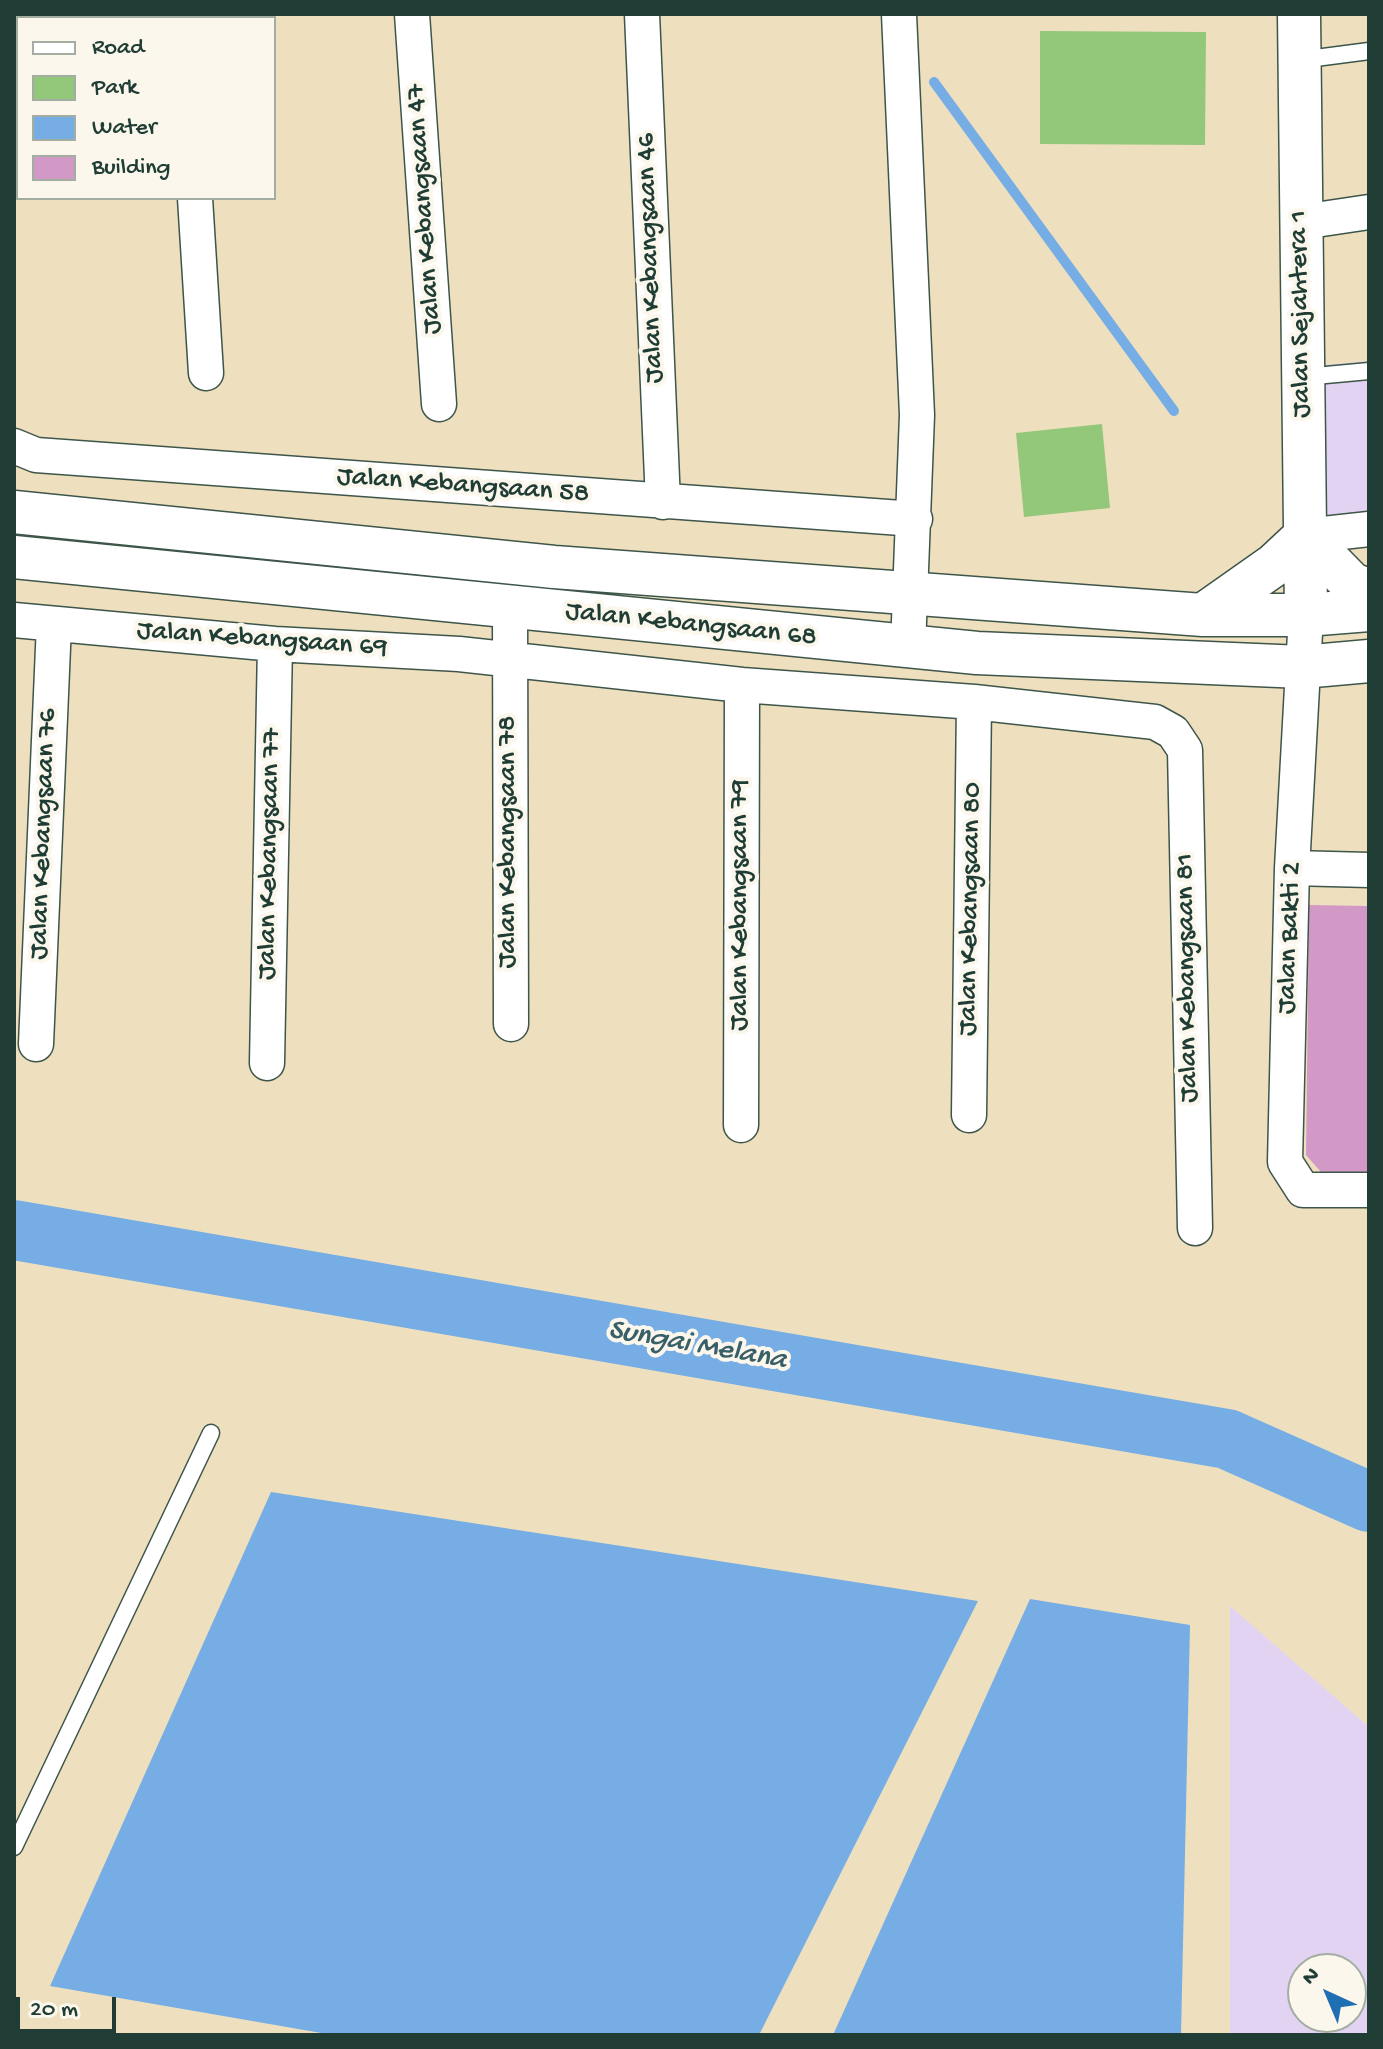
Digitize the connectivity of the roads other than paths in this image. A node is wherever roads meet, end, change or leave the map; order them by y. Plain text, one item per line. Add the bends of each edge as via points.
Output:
1 (412, 14) edge
2 (642, 14) edge
3 (899, 14) edge
4 (1299, 14) edge
5 (1369, 51) edge
6 (1300, 60) junction
7 (195, 200) edge
8 (1369, 212) edge
9 (1302, 222) junction
10 (1369, 371) edge
11 (206, 373) dead end
12 (1303, 377) junction
13 (439, 404) dead end
14 (14, 446) edge
15 (663, 502) junction
16 (14, 512) edge
17 (915, 519) junction
18 (1369, 529) edge
19 (1305, 536) junction
20 (14, 557) edge
21 (1369, 590) edge
22 (911, 593) junction
23 (510, 608) junction
24 (1369, 610) edge
25 (1203, 615) junction
26 (1306, 615) junction
27 (14, 620) edge
28 (54, 624) junction
29 (275, 644) junction
30 (908, 647) junction
31 (509, 660) junction
32 (1369, 661) edge
33 (1302, 667) junction
34 (742, 685) junction
35 (974, 702) junction
36 (1173, 732) joint
37 (1292, 868) junction
38 (1369, 870) edge
39 (511, 1024) dead end
40 (36, 1044) dead end
41 (267, 1063) dead end
42 (969, 1115) dead end
43 (741, 1125) dead end
44 (1369, 1190) edge
45 (1195, 1228) dead end
46 (211, 1433) dead end
47 (14, 1847) edge

1 - 13 street, Jalan Kebangsaan 47
2 - 15 street, Jalan Kebangsaan 46
3 - 17 street via 917,415
4 - 6 street, Jalan Sejahtera 1
5 - 6 lane
6 - 9 street, Jalan Sejahtera 1
7 - 11 street
8 - 9 street
9 - 12 street, Jalan Sejahtera 1
10 - 12 lane
12 - 19 street, Jalan Sejahtera 1
14 - 15 street, Jalan Kebangsaan 58 via 36,455
15 - 17 street, Jalan Kebangsaan 58
16 - 22 street, Jalan Kebangsaan 68 via 554,567
17 - 22 street
18 - 19 street
19 - 21 street via 1352,584
19 - 25 street via 1264,573
19 - 26 street, Jalan Sejahtera 1
20 - 23 street, Jalan Kebangsaan 68
22 - 25 street, Jalan Kebangsaan 68
22 - 30 street
23 - 30 street, Jalan Kebangsaan 68
23 - 31 street, Jalan Kebangsaan 78
24 - 26 street, Jalan Kebangsaan 68
25 - 26 street, Jalan Kebangsaan 68
26 - 33 street, Jalan Bakti 2
27 - 28 street, Jalan Kebangsaan 69
28 - 29 street, Jalan Kebangsaan 69
28 - 40 street, Jalan Kebangsaan 76
29 - 31 street, Jalan Kebangsaan 69
29 - 41 street, Jalan Kebangsaan 77
30 - 33 street, Jalan Kebangsaan 68
31 - 34 street, Jalan Kebangsaan 69
31 - 39 street, Jalan Kebangsaan 78
32 - 33 street, Jalan Kebangsaan 68
33 - 37 street, Jalan Bakti 2
34 - 35 street, Jalan Kebangsaan 69
34 - 43 street, Jalan Kebangsaan 79
35 - 36 street, Jalan Kebangsaan 69 via 1155,722
35 - 42 street, Jalan Kebangsaan 80
36 - 45 street, Jalan Kebangsaan 81 via 1185,750
37 - 38 street
37 - 44 street, Jalan Bakti 2 via 1285,1162 1303,1190
46 - 47 lane

